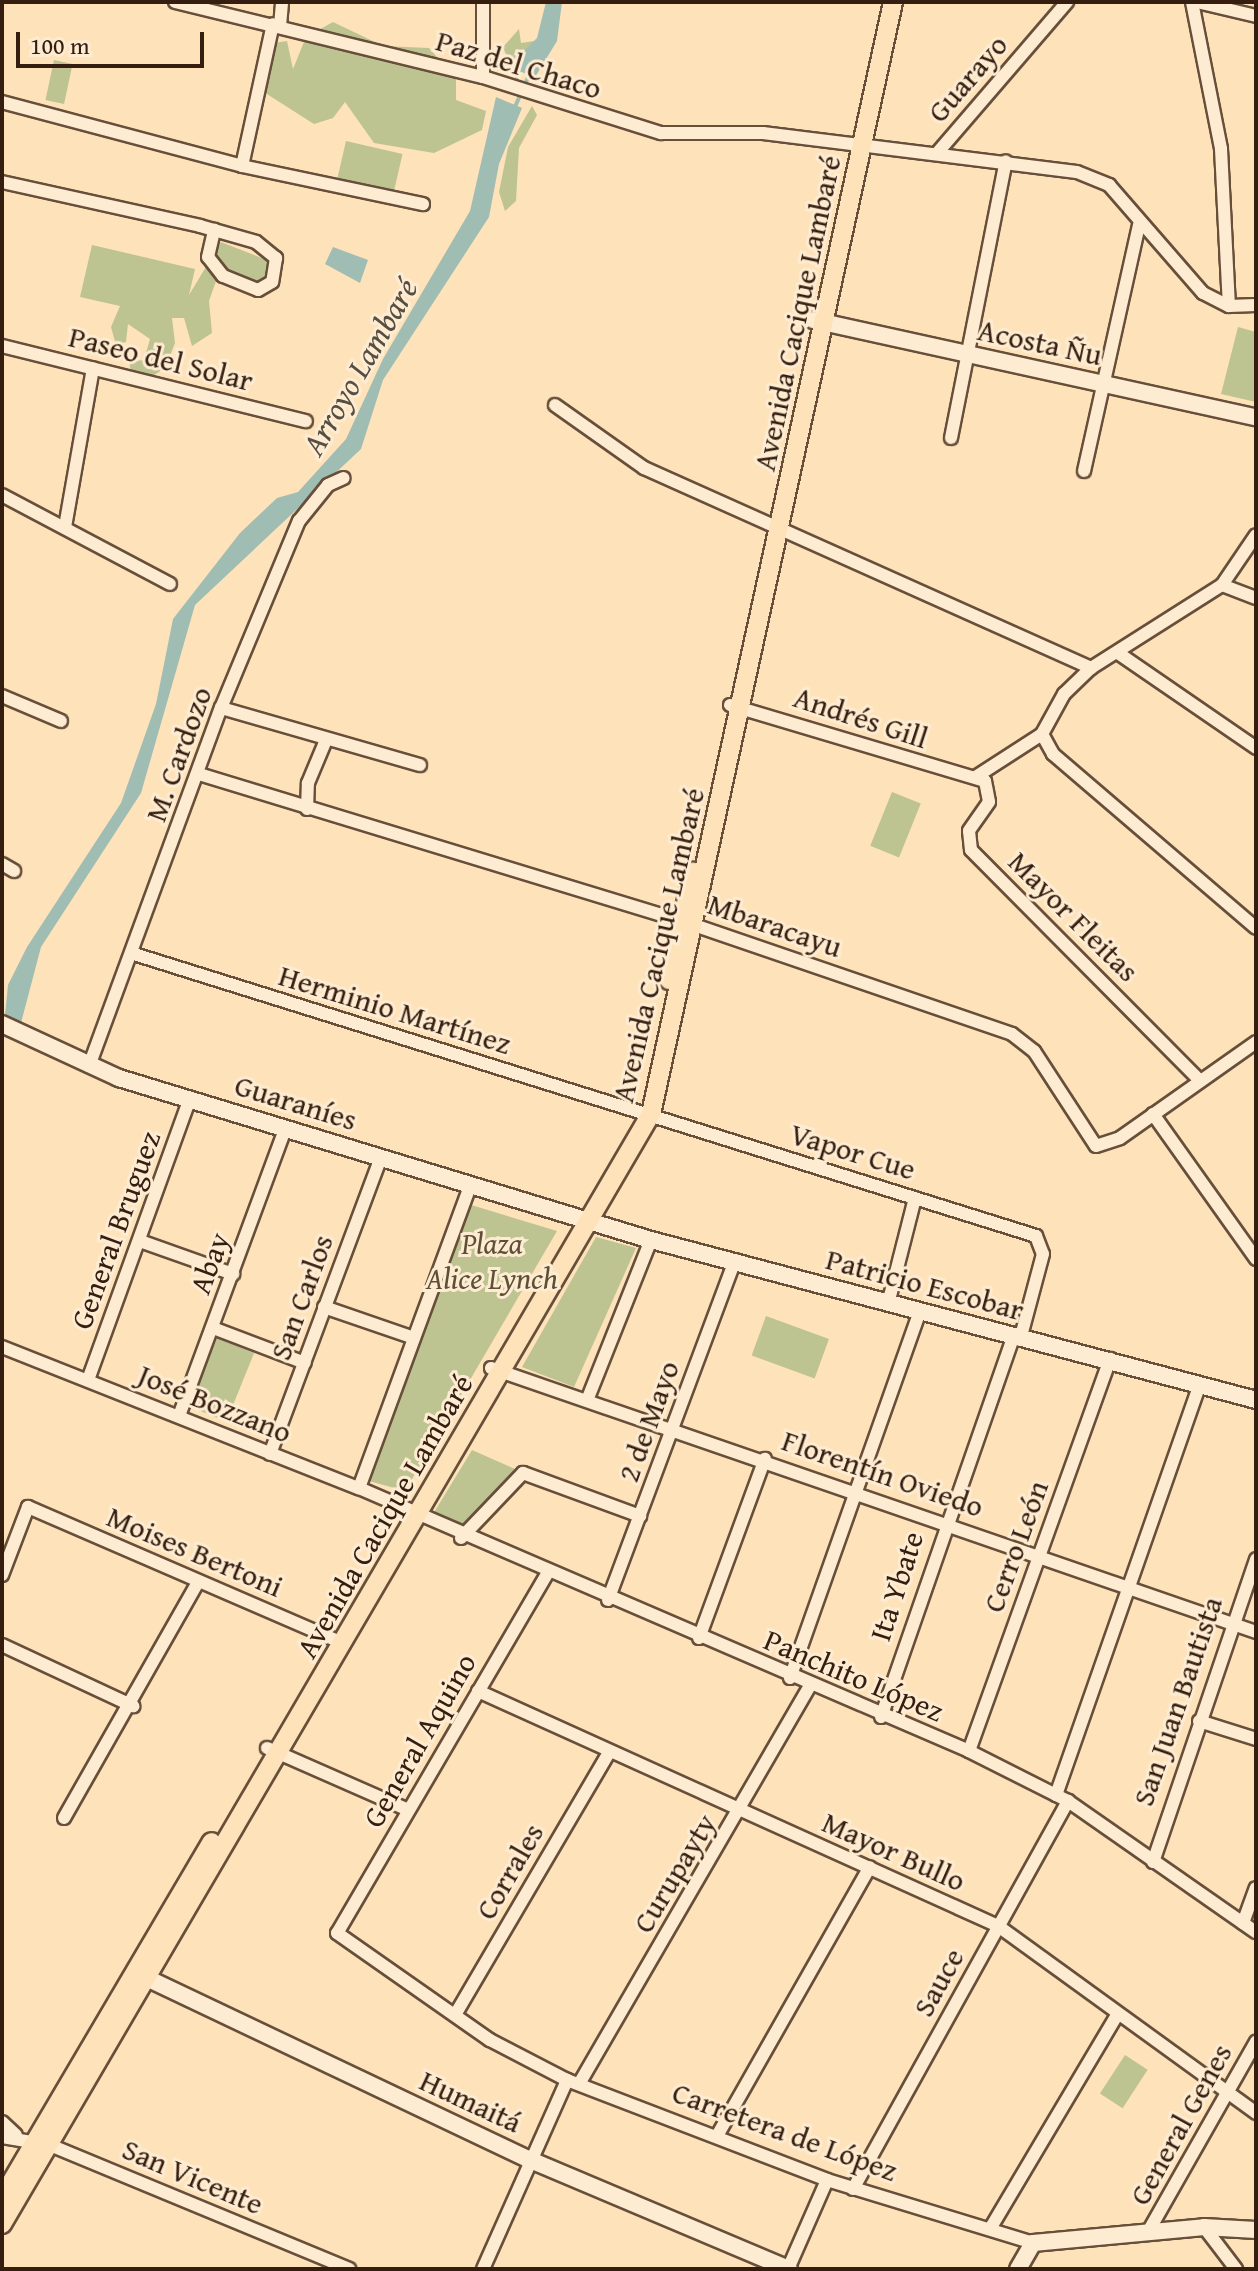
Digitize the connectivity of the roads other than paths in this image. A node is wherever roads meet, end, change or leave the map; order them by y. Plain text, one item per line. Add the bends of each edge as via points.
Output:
1 (175, 2) edge
2 (282, 2) edge
3 (483, 2) edge
4 (882, 2) edge
5 (893, 2) edge
6 (1067, 2) edge
7 (1194, 2) edge
8 (1256, 16) edge
9 (277, 25) junction
10 (487, 78) junction
11 (2, 102) edge
12 (857, 145) junction
13 (938, 152) junction
14 (1006, 161) junction
15 (242, 166) junction
16 (2, 182) edge
17 (423, 204) dead end
18 (1139, 225) junction
19 (214, 230) junction
20 (1256, 305) edge
21 (1229, 306) junction
22 (818, 322) junction
23 (2, 346) edge
24 (967, 355) junction
25 (93, 368) junction
26 (1105, 384) junction
27 (555, 405) dead end
28 (1256, 417) edge
29 (306, 421) dead end
30 (951, 438) dead end
31 (1084, 471) dead end
32 (344, 478) dead end
33 (2, 495) edge
34 (774, 525) junction
35 (65, 527) junction
36 (1256, 535) edge
37 (170, 584) dead end
38 (1222, 585) junction
39 (1256, 598) edge
40 (1118, 653) junction
41 (1091, 668) junction
42 (2, 696) edge
43 (735, 706) junction
44 (221, 708) junction
45 (61, 721) dead end
46 (1042, 734) junction
47 (326, 740) junction
48 (1256, 748) edge
49 (420, 765) dead end
50 (199, 774) junction
51 (977, 776) junction
52 (307, 809) junction
53 (2, 864) edge
54 (14, 871) dead end
55 (688, 923) junction
56 (1256, 928) edge
57 (134, 954) junction
58 (2, 1024) edge
59 (1256, 1042) edge
60 (89, 1066) junction
61 (1200, 1081) junction
62 (190, 1098) junction
63 (646, 1114) junction
64 (1153, 1114) junction
65 (286, 1127) junction
66 (381, 1157) junction
67 (471, 1184) junction
68 (915, 1198) junction
69 (585, 1219) junction
70 (651, 1240) junction
71 (140, 1241) junction
72 (1044, 1246) joint
73 (1256, 1259) edge
74 (735, 1260) junction
75 (233, 1274) junction
76 (888, 1304) junction
77 (324, 1307) junction
78 (919, 1314) junction
79 (213, 1328) junction
80 (414, 1338) junction
81 (1016, 1339) junction
82 (2, 1347) edge
83 (1110, 1359) junction
84 (305, 1363) junction
85 (497, 1369) junction
86 (88, 1380) junction
87 (1200, 1383) junction
88 (588, 1398) junction
89 (1256, 1400) edge
90 (179, 1416) junction
91 (673, 1428) junction
92 (270, 1454) junction
93 (765, 1459) junction
94 (359, 1488) junction
95 (855, 1491) junction
96 (412, 1514) junction
97 (640, 1516) junction
98 (945, 1522) junction
99 (461, 1538) junction
100 (1040, 1556) junction
101 (1256, 1559) edge
102 (547, 1574) junction
103 (2, 1575) edge
104 (198, 1582) junction
105 (1129, 1590) junction
106 (608, 1600) junction
107 (1232, 1625) junction
108 (1256, 1632) edge
109 (699, 1638) junction
110 (337, 1641) junction
111 (2, 1645) edge
112 (790, 1678) junction
113 (810, 1685) junction
114 (478, 1691) junction
115 (133, 1706) junction
116 (881, 1717) junction
117 (1199, 1721) junction
118 (1256, 1739) edge
119 (272, 1751) junction
120 (969, 1751) junction
121 (608, 1754) junction
122 (1062, 1798) junction
123 (408, 1810) junction
124 (740, 1813) junction
125 (64, 1818) dead end
126 (1153, 1862) junction
127 (870, 1867) junction
128 (1256, 1888) edge
129 (1243, 1923) junction
130 (998, 1926) junction
131 (1256, 1932) edge
132 (337, 1933) joint
133 (141, 1975) junction
134 (455, 2015) junction
135 (1117, 2015) junction
136 (1256, 2042) edge
137 (573, 2082) junction
138 (1225, 2094) junction
139 (1256, 2113) edge
140 (2, 2122) edge
141 (16, 2135) junction
142 (717, 2136) junction
143 (2, 2137) edge
144 (43, 2142) junction
145 (528, 2159) junction
146 (827, 2180) junction
147 (853, 2189) junction
148 (2, 2198) edge
149 (2, 2224) edge
150 (1204, 2227) junction
151 (990, 2229) junction
152 (1256, 2230) edge
153 (1148, 2232) junction
154 (1033, 2243) junction
155 (349, 2269) edge
156 (483, 2269) edge
157 (788, 2269) edge
158 (1018, 2269) edge
159 (1236, 2269) edge

1 - 9 street, Paz del Chaco
2 - 9 street
3 - 10 street
4 - 12 main road, Avenida Cacique Lambaré
5 - 12 main road, Avenida Cacique Lambaré
6 - 13 street, Guarayo
7 - 8 street
7 - 21 street via 1221,149
9 - 10 street, Paz del Chaco
9 - 15 street
10 - 12 street, Paz del Chaco via 661,133 763,133
11 - 15 street
12 - 13 street, Paz del Chaco
12 - 22 main road, Avenida Cacique Lambaré
13 - 14 street, Paz del Chaco
14 - 18 street, Paz del Chaco via 1109,185
14 - 24 street
15 - 17 street
16 - 19 street
18 - 21 street, Paz del Chaco via 1203,293
18 - 26 street
19 - 19 street via 270,251 276,258 272,282 258,290 223,276 208,257
20 - 21 street
22 - 24 street, Acosta Ñu
22 - 34 main road, Avenida Cacique Lambaré
23 - 25 street, Paseo del Solar
24 - 26 street, Acosta Ñu
24 - 30 street
25 - 29 street, Paseo del Solar
25 - 35 street
26 - 28 street, Acosta Ñu
26 - 31 street
27 - 34 street via 626,459
32 - 44 street, M. Cardozo via 328,485 299,521
33 - 35 street
34 - 41 street
34 - 43 main road, Avenida Cacique Lambaré
35 - 37 street
36 - 38 street
38 - 39 street
38 - 40 street
40 - 41 street
40 - 48 street
41 - 46 street via 1064,694
42 - 45 street
43 - 51 street, Andrés Gill
43 - 55 main road, Avenida Cacique Lambaré
44 - 47 street
44 - 50 street, M. Cardozo
46 - 51 street
46 - 56 street via 1053,754
47 - 49 street
47 - 52 street via 308,783
50 - 52 street, Mbaracayu
50 - 57 street, M. Cardozo
51 - 61 street, Mayor Fleitas via 990,796 967,836 971,850
52 - 55 street, Mbaracayu
53 - 54 street
55 - 63 main road, Avenida Cacique Lambaré
55 - 64 street, Mbaracayu via 1026,1041 1096,1146
57 - 60 street, M. Cardozo
57 - 63 street, Herminio Martínez
58 - 60 street, Guaraníes
59 - 61 street
60 - 62 street, Guaraníes
61 - 64 street
62 - 65 street, Guaraníes
62 - 71 street, General Bruguez
63 - 68 street, Vapor Cue
63 - 69 main road, Avenida Cacique Lambaré
64 - 73 street
65 - 66 street, Guaraníes
65 - 75 street, Abay
66 - 67 street, Guaraníes
66 - 77 street, San Carlos
67 - 69 street, Guaraníes
67 - 80 street
68 - 72 street, Vapor Cue via 1036,1236
68 - 76 street
69 - 70 street, Patricio Escobar
69 - 85 main road, Avenida Cacique Lambaré
70 - 74 street, Patricio Escobar
70 - 88 street
71 - 75 street
71 - 86 street, General Bruguez
72 - 81 street, Ita Ybate
74 - 76 street, Patricio Escobar
74 - 91 street, 2 de Mayo
75 - 79 street, Abay
76 - 78 street, Patricio Escobar
77 - 80 street
77 - 84 street, San Carlos
78 - 81 street, Patricio Escobar
78 - 95 street
79 - 84 street
79 - 90 street, Abay
80 - 94 street
81 - 83 street, Patricio Escobar
81 - 98 street, Ita Ybate
82 - 86 street, José Bozzano
83 - 87 street, Patricio Escobar
83 - 100 street, Cerro León
84 - 92 street, San Carlos
85 - 88 street, Florentín Oviedo
85 - 96 main road, Avenida Cacique Lambaré
86 - 90 street, José Bozzano
87 - 89 street, Patricio Escobar
87 - 105 street, Sauce
88 - 91 street, Florentín Oviedo
90 - 92 street, José Bozzano
91 - 93 street, Florentín Oviedo
91 - 97 street, 2 de Mayo
92 - 94 street, José Bozzano
93 - 95 street, Florentín Oviedo
93 - 109 street
94 - 96 street, José Bozzano
95 - 98 street, Florentín Oviedo
95 - 112 street
96 - 99 street, Panchito López
96 - 110 main road, Avenida Cacique Lambaré
97 - 99 street via 523,1473
97 - 106 street, 2 de Mayo
98 - 100 street, Florentín Oviedo
98 - 116 street, Ita Ybate
99 - 102 street, Panchito López
100 - 105 street, Florentín Oviedo
100 - 120 street, Cerro León
101 - 107 street, San Juan Bautista
102 - 106 street, Panchito López
102 - 114 street, General Aquino
103 - 104 street, Moises Bertoni via 27,1507
104 - 110 street, Moises Bertoni
104 - 115 street
105 - 107 street, Florentín Oviedo
105 - 122 street, Sauce
106 - 109 street, Panchito López
107 - 108 street, Florentín Oviedo
107 - 117 street, San Juan Bautista
109 - 112 street, Panchito López
110 - 119 main road, Avenida Cacique Lambaré
111 - 115 street
112 - 113 street, Panchito López
113 - 116 street, Panchito López
113 - 124 street, Curupayty
114 - 121 street, Mayor Bullo
114 - 123 street, General Aquino
115 - 125 street
116 - 120 street, Panchito López
117 - 118 street
117 - 126 street, San Juan Bautista
119 - 123 street
119 - 133 main road, Avenida Cacique Lambaré
120 - 122 street, Panchito López
121 - 124 street, Mayor Bullo
121 - 134 street, Corrales
122 - 126 street, Panchito López
122 - 130 street, Sauce
123 - 132 street, General Aquino
124 - 127 street, Mayor Bullo
124 - 137 street, Curupayty
126 - 129 street, Panchito López
127 - 130 street, Mayor Bullo
127 - 142 street
128 - 129 street
129 - 131 street, Panchito López
130 - 135 street, Mayor Bullo
130 - 147 street, Sauce
132 - 134 street, Carretera de López
133 - 144 main road, Avenida Cacique Lambaré
133 - 145 street, Humaitá
134 - 137 street, Carretera de López
135 - 138 street, Mayor Bullo
135 - 151 street
136 - 138 street, General Genes
137 - 142 street, Carretera de López
137 - 145 street, Curupayty
138 - 139 street, Mayor Bullo
138 - 153 street, General Genes
140 - 141 street, San Vicente
141 - 143 street, San Vicente
141 - 144 street, San Vicente
142 - 146 street, Carretera de López
144 - 148 main road, Avenida Cacique Lambaré
144 - 149 main road, Avenida Cacique Lambaré
144 - 155 street, San Vicente
145 - 156 street, Curupayty
145 - 157 street, Humaitá
146 - 147 street, Carretera de López
146 - 157 street
147 - 151 street, Carretera de López
150 - 152 street, Carretera de López
150 - 153 street, Carretera de López
150 - 159 street
151 - 154 street, Carretera de López
153 - 154 street, Carretera de López
154 - 158 street

